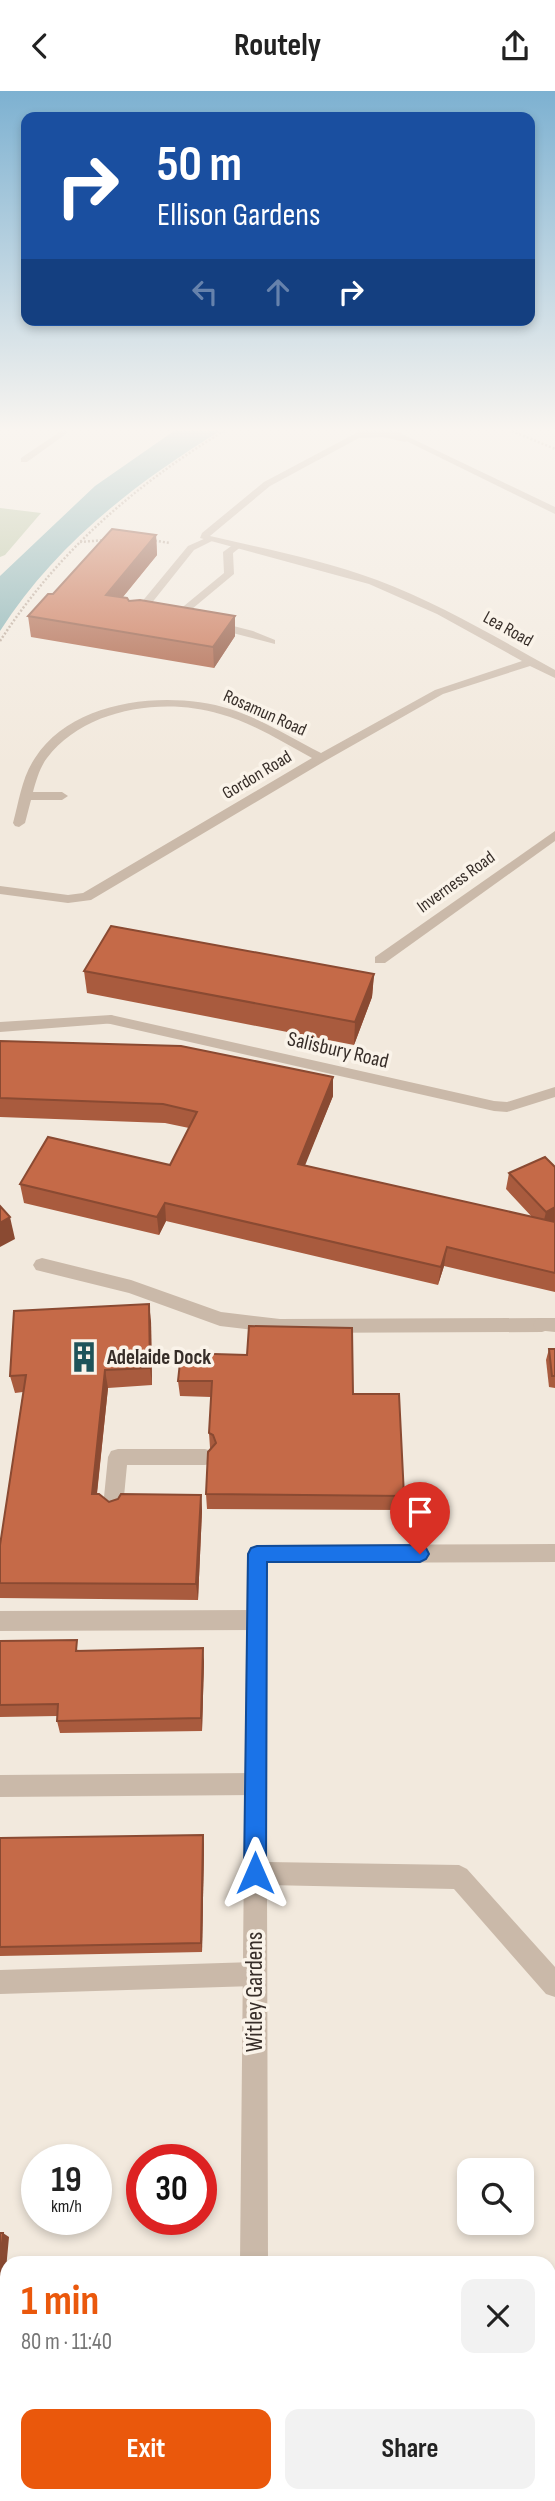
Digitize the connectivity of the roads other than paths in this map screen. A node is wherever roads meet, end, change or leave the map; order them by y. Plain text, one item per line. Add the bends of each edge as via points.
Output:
1 (199, 543) edge
2 (226, 543) edge
3 (237, 546) junction
4 (135, 617) edge
5 (271, 642) dead end
6 (531, 662) junction
7 (555, 675) edge
8 (321, 758) junction
9 (26, 796) junction
10 (62, 796) dead end
11 (19, 823) dead end
12 (555, 835) edge
13 (0, 890) edge
14 (380, 960) dead end
15 (0, 1027) edge
16 (555, 1092) edge
17 (43, 1265) dead end
18 (549, 1325) edge
19 (205, 1457) edge
20 (113, 1507) edge
21 (555, 1553) edge
22 (257, 1620) junction
23 (0, 1621) edge
24 (256, 1784) junction
25 (0, 1786) edge
26 (255, 1873) junction
27 (254, 1974) junction
28 (0, 1982) edge
29 (555, 1985) edge
30 (254, 2256) edge

1 - 4 street
2 - 3 street, Lea Road
3 - 5 street via 228,552 229,574 178,615
3 - 6 street, Lea Road via 373,582 441,612
6 - 7 street, Lea Road
6 - 8 street, Gordon Road via 439,692
8 - 9 street, Rosamun Road via 223,711 194,705 125,708 96,716 54,741 40,758
8 - 13 street, Gordon Road via 86,897
9 - 10 street
9 - 11 street, Rosamun Road
12 - 14 street, Inverness Road
15 - 16 street, Salisbury Road via 111,1020 494,1107
17 - 18 street via 131,1287 220,1319 280,1326
19 - 20 street via 118,1457
21 - 22 street, Witley Gardens via 257,1554
22 - 23 street via 103,1611
22 - 24 street, Witley Gardens
24 - 25 street
24 - 26 street, Witley Gardens
26 - 27 street, Witley Gardens
26 - 29 street via 459,1877
27 - 28 street
27 - 30 street, Witley Gardens

